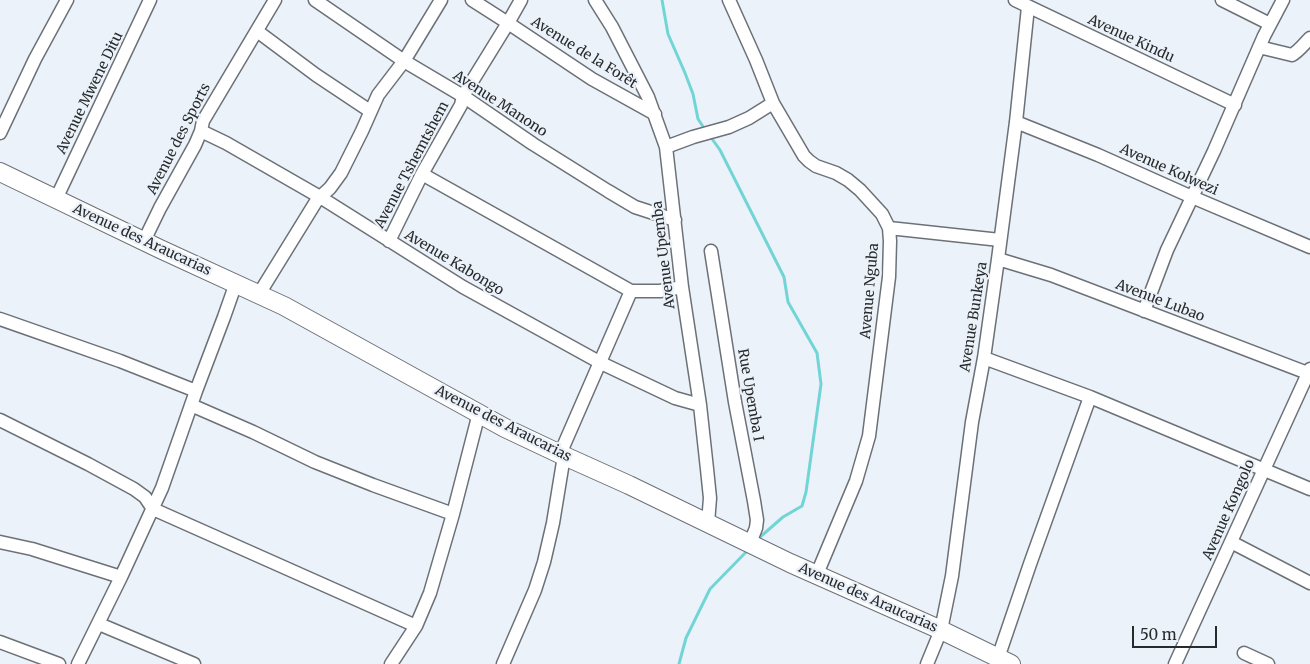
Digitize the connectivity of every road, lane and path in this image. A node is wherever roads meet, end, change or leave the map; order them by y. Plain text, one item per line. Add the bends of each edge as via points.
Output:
1 (67, 0) edge
2 (150, 0) edge
3 (276, 0) edge
4 (315, 0) edge
5 (441, 0) edge
6 (472, 0) edge
7 (520, 0) edge
8 (595, 0) edge
9 (730, 0) edge
10 (1016, 0) edge
11 (1222, 0) edge
12 (1283, 0) edge
13 (1028, 7) junction
14 (508, 22) junction
15 (1270, 24) junction
16 (258, 31) junction
17 (1310, 38) edge
18 (1259, 47) junction
19 (404, 61) junction
20 (463, 96) junction
21 (773, 103) junction
22 (1235, 105) junction
23 (370, 111) junction
24 (655, 114) junction
25 (1016, 122) junction
26 (201, 131) junction
27 (0, 133) edge
28 (666, 148) junction
29 (0, 172) edge
30 (422, 174) junction
31 (320, 197) junction
32 (1192, 197) junction
33 (56, 199) junction
34 (675, 220) junction
35 (889, 228) junction
36 (1000, 240) junction
37 (144, 241) junction
38 (389, 241) junction
39 (1310, 246) edge
40 (711, 252) dead end
41 (998, 259) junction
42 (236, 283) junction
43 (682, 287) junction
44 (632, 291) junction
45 (259, 294) junction
46 (1144, 311) junction
47 (0, 319) edge
48 (984, 358) junction
49 (601, 363) junction
50 (1309, 372) edge
51 (196, 391) junction
52 (1090, 397) junction
53 (191, 405) junction
54 (700, 405) junction
55 (479, 413) junction
56 (0, 420) edge
57 (562, 455) junction
58 (1263, 470) junction
59 (1310, 489) edge
60 (153, 508) junction
61 (453, 514) junction
62 (708, 523) junction
63 (0, 542) edge
64 (1231, 542) junction
65 (750, 543) junction
66 (817, 574) junction
67 (122, 577) junction
68 (1310, 583) edge
69 (99, 624) junction
70 (416, 626) junction
71 (941, 630) junction
72 (0, 642) edge
73 (1244, 653) dead end
74 (1005, 661) edge
75 (59, 664) edge
76 (78, 664) edge
77 (194, 664) edge
78 (392, 664) edge
79 (503, 664) edge
80 (927, 664) edge
81 (1174, 664) edge
82 (1268, 664) edge

1 - 27 street via 34,59
2 - 33 street, Avenue Mwene Ditu
3 - 16 street, Avenue des Sports
4 - 19 street, Avenue Manono
5 - 19 street
6 - 14 street, Avenue de la Forêt
7 - 14 street, Avenue Tshemtshem
8 - 24 street, Avenue Upemba
9 - 21 street, Avenue Nguba
10 - 13 street, Avenue Kindu
11 - 15 street
12 - 15 street
13 - 22 street, Avenue Kindu
13 - 25 street, Avenue Bunkeya
14 - 20 street, Avenue Tshemtshem
14 - 24 street, Avenue de la Forêt via 592,79
15 - 18 street
16 - 23 street via 316,76
16 - 26 street, Avenue des Sports via 203,121
17 - 18 street via 1292,55
18 - 22 street
19 - 20 street, Avenue Manono
19 - 23 street via 384,85
20 - 30 street, Avenue Tshemtshem
20 - 34 street, Avenue Manono via 623,200 646,212
21 - 28 street via 729,127
21 - 35 street, Avenue Nguba via 808,162 848,180 882,214
22 - 32 street
23 - 31 street via 341,173
24 - 28 street, Avenue Upemba
25 - 32 street, Avenue Kolwezi
25 - 36 street, Avenue Bunkeya
26 - 31 street, Avenue Kabongo
26 - 37 street, Avenue des Sports
28 - 34 street, Avenue Upemba
29 - 33 street, Avenue des Araucarias
30 - 38 street, Avenue Tshemtshem
30 - 44 street
31 - 38 street, Avenue Kabongo
31 - 45 street
32 - 39 street, Avenue Kolwezi
32 - 46 street
33 - 37 street, Avenue des Araucarias
34 - 43 street, Avenue Upemba
35 - 36 street
35 - 66 street, Avenue Nguba via 889,277 868,436 856,480
36 - 41 street, Avenue Bunkeya
37 - 42 street, Avenue des Araucarias
38 - 49 street, Avenue Kabongo via 463,287
40 - 65 street, Rue Upemba I via 757,520
41 - 46 street, Avenue Lubao via 1051,275
41 - 48 street, Avenue Bunkeya
42 - 45 street, Avenue des Araucarias
42 - 51 street
43 - 44 street
43 - 54 street, Avenue Upemba
44 - 49 street
45 - 55 street, Avenue des Araucarias via 324,326
46 - 50 street, Avenue Lubao
47 - 51 street
48 - 52 street
48 - 71 street, Avenue Bunkeya
49 - 54 street, Avenue Kabongo via 674,398
49 - 57 street
50 - 58 street, Avenue Kongolo
51 - 53 street
52 - 58 street
52 - 74 street via 1030,564
53 - 60 street
53 - 61 street via 315,462
54 - 62 street, Avenue Upemba via 710,498
55 - 57 street, Avenue des Araucarias
55 - 61 street
56 - 60 street via 134,489
57 - 62 street, Avenue des Araucarias
57 - 79 street via 544,562
58 - 59 street
58 - 64 street, Avenue Kongolo
60 - 67 street
60 - 70 street
61 - 70 street via 430,593
62 - 65 street, Avenue des Araucarias
63 - 67 street
64 - 68 street
64 - 81 street, Avenue Kongolo
65 - 66 street, Avenue des Araucarias
66 - 71 street, Avenue des Araucarias
67 - 69 street
69 - 76 street
69 - 77 street
70 - 78 street
71 - 74 street, Avenue des Araucarias
71 - 80 street, Avenue Bunkeya
72 - 75 street
73 - 82 street

